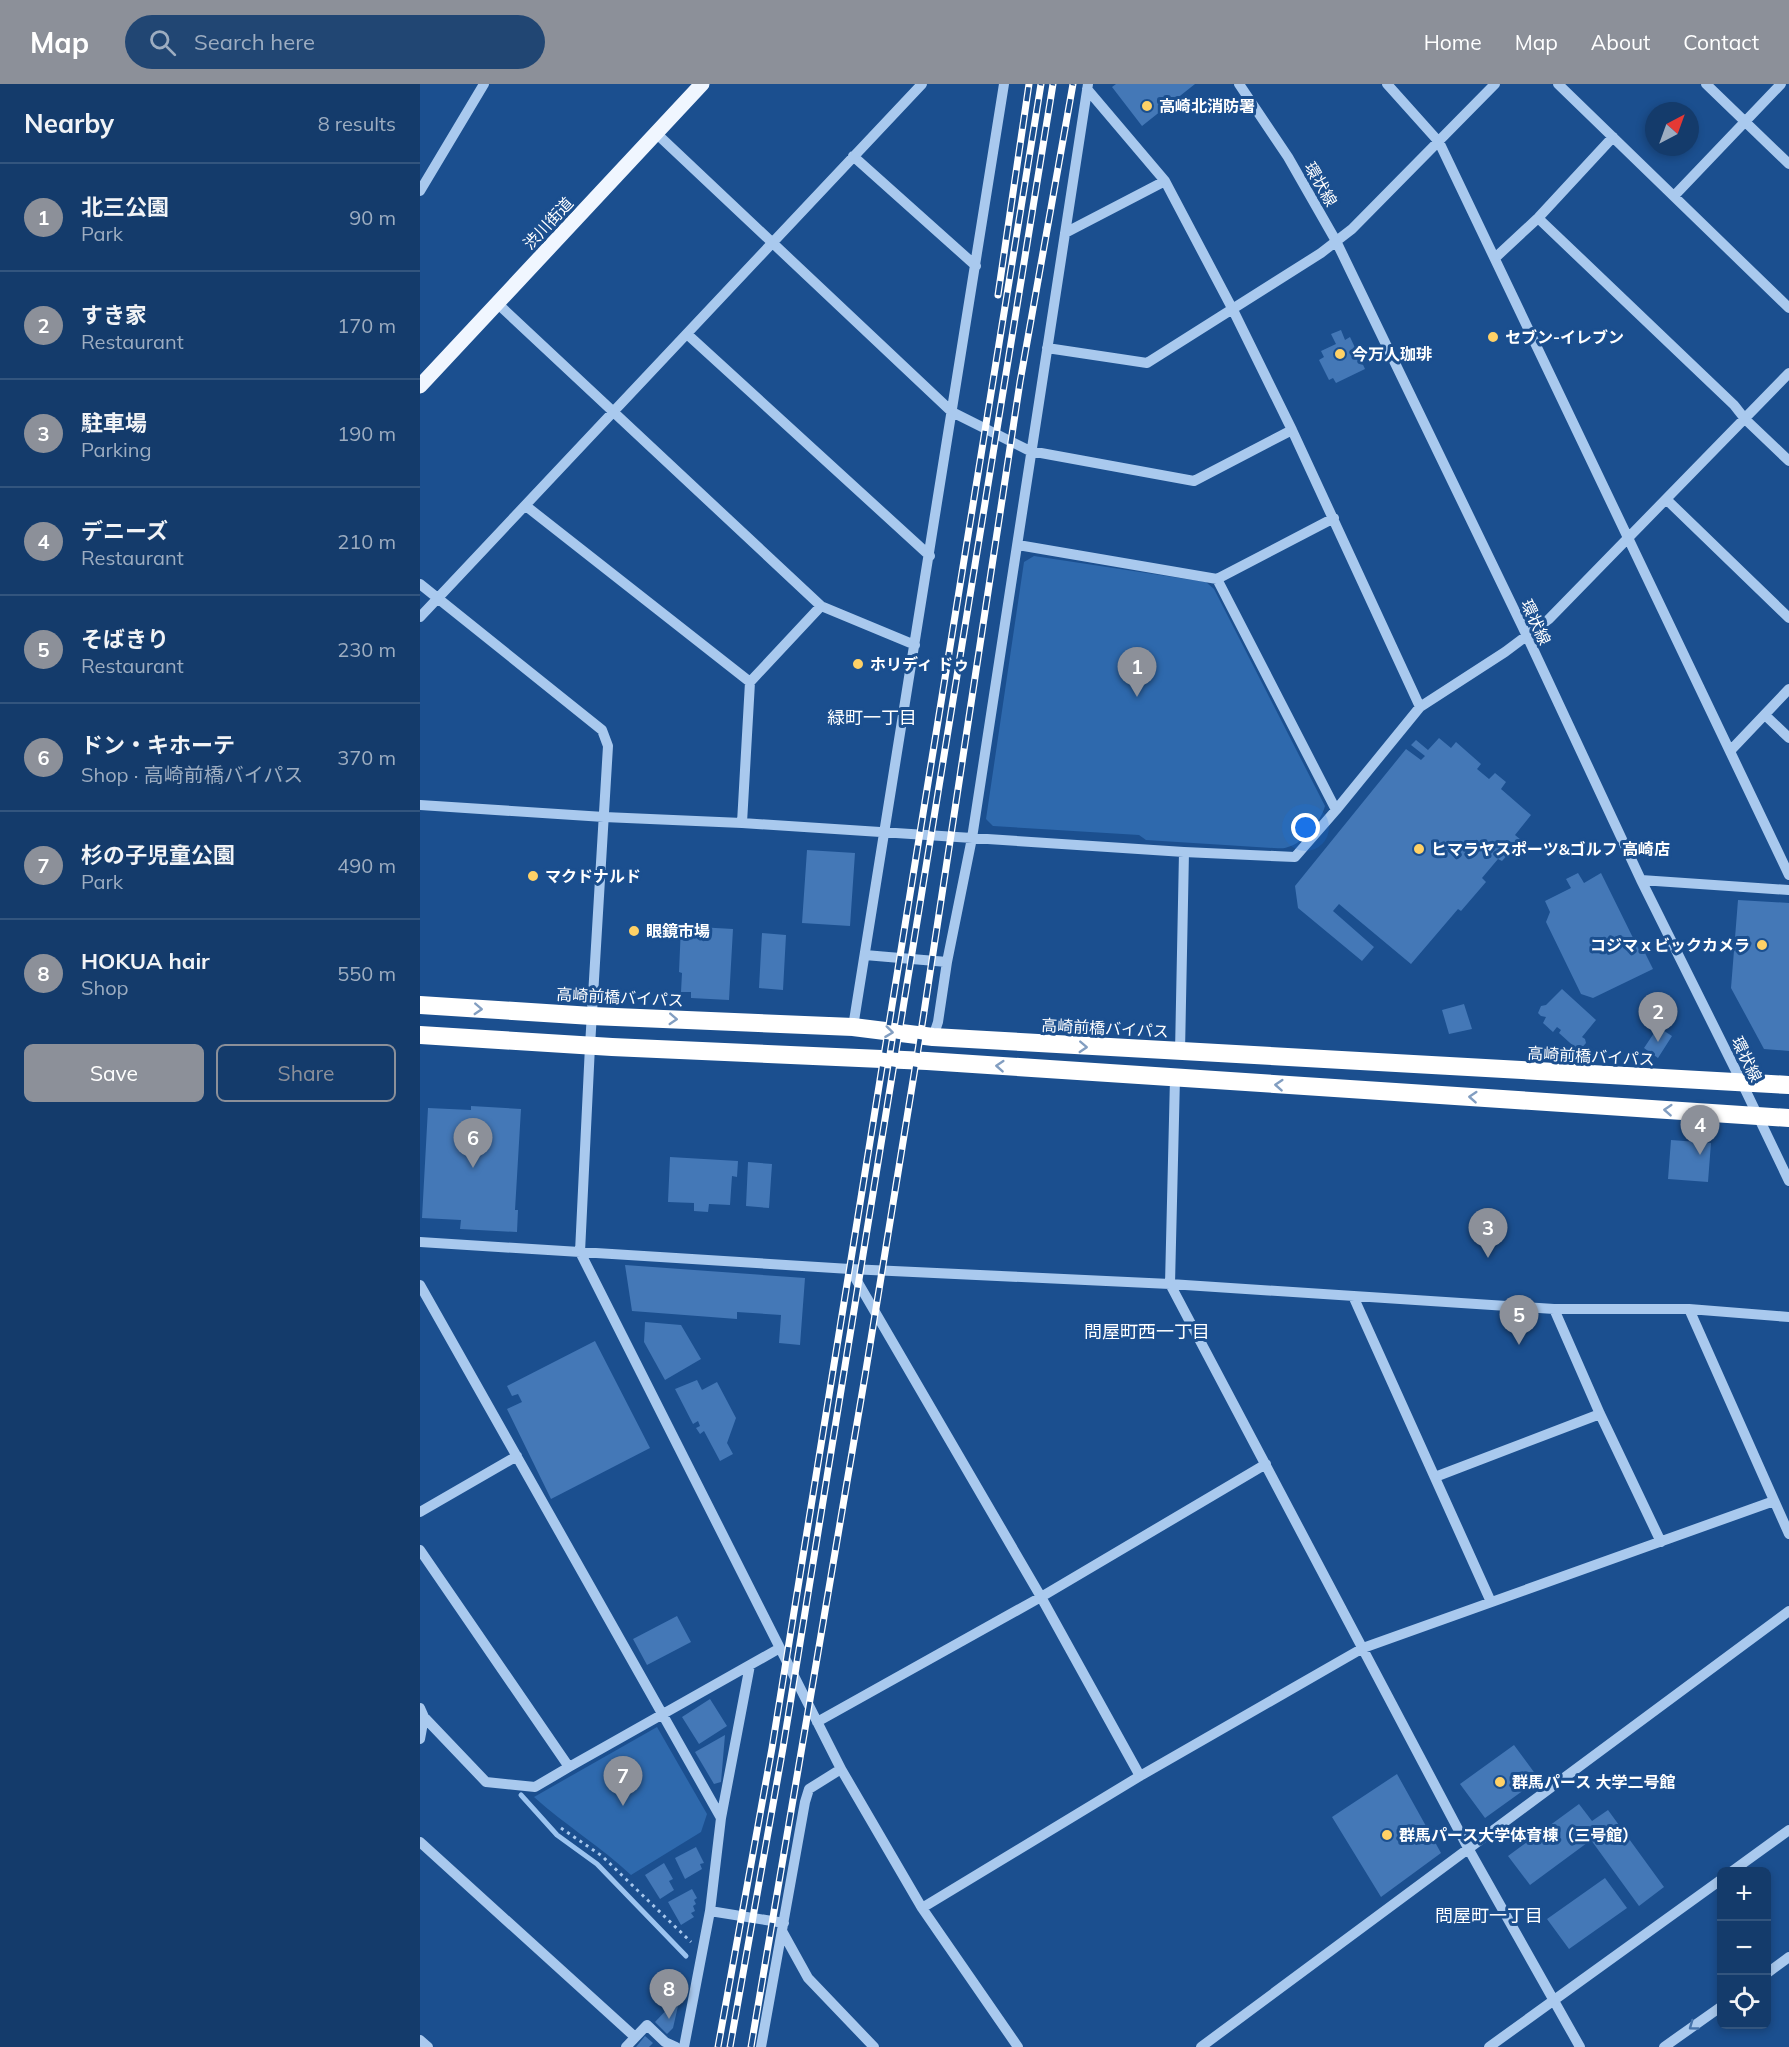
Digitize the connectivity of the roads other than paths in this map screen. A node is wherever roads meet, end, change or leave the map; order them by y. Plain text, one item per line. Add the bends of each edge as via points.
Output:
1 (484, 84) edge
2 (702, 84) edge
3 (921, 84) edge
4 (1004, 84) edge
5 (1239, 84) edge
6 (1387, 84) edge
7 (1495, 84) edge
8 (1558, 84) edge
9 (1706, 84) edge
10 (1781, 84) edge
11 (1087, 86) edge
12 (1745, 122) junction
13 (657, 134) junction
14 (1613, 137) junction
15 (1438, 142) junction
16 (853, 156) junction
17 (1789, 164) edge
18 (1165, 181) junction
19 (420, 191) edge
20 (1674, 196) junction
21 (1538, 218) junction
22 (1065, 233) junction
23 (1336, 241) junction
24 (773, 242) junction
25 (1495, 258) junction
26 (976, 266) junction
27 (497, 303) junction
28 (1789, 308) edge
29 (1233, 310) junction
30 (687, 334) junction
31 (1047, 348) junction
32 (1789, 373) edge
33 (420, 386) edge
34 (613, 412) junction
35 (952, 412) junction
36 (1745, 419) junction
37 (1292, 430) junction
38 (1030, 452) junction
39 (1789, 461) edge
40 (1666, 499) junction
41 (526, 506) junction
42 (1334, 518) junction
43 (1628, 538) junction
44 (1018, 544) junction
45 (930, 556) junction
46 (1217, 579) junction
47 (420, 584) edge
48 (438, 598) junction
49 (821, 606) junction
50 (420, 617) edge
51 (1789, 618) edge
52 (1527, 636) junction
53 (915, 645) junction
54 (750, 682) junction
55 (1789, 690) edge
56 (1420, 707) junction
57 (1765, 715) junction
58 (1789, 738) edge
59 (1731, 750) junction
60 (420, 805) edge
61 (1336, 810) junction
62 (603, 818) junction
63 (742, 823) junction
64 (884, 834) junction
65 (972, 838) junction
66 (1184, 852) junction
67 (1789, 874) edge
68 (1641, 880) junction
69 (1789, 890) edge
70 (865, 955) junction
71 (947, 962) junction
72 (420, 1005) edge
73 (592, 1016) junction
74 (853, 1027) junction
75 (420, 1035) edge
76 (933, 1037) junction
77 (590, 1046) junction
78 (1180, 1052) junction
79 (1175, 1078) junction
80 (1742, 1083) junction
81 (1789, 1085) edge
82 (1759, 1117) junction
83 (1789, 1118) edge
84 (1789, 1181) edge
85 (420, 1242) edge
86 (580, 1252) junction
87 (850, 1269) junction
88 (1170, 1284) junction
89 (420, 1285) edge
90 (1353, 1296) junction
91 (1554, 1309) junction
92 (1689, 1309) junction
93 (1789, 1317) edge
94 (1600, 1414) junction
95 (517, 1456) junction
96 (1266, 1464) junction
97 (1435, 1477) junction
98 (1774, 1502) junction
99 (420, 1512) edge
100 (1789, 1534) edge
101 (1661, 1542) junction
102 (420, 1550) edge
103 (1041, 1597) junction
104 (1491, 1602) junction
105 (1789, 1611) edge
106 (780, 1648) junction
107 (1362, 1648) junction
108 (750, 1665) junction
109 (422, 1713) edge
110 (663, 1714) junction
111 (817, 1722) junction
112 (420, 1739) edge
113 (569, 1767) junction
114 (841, 1769) junction
115 (1140, 1776) junction
116 (721, 1818) junction
117 (1789, 1830) edge
118 (420, 1842) edge
119 (1468, 1848) junction
120 (1738, 1867) edge
121 (1717, 1883) edge
122 (922, 1908) junction
123 (710, 1911) junction
124 (783, 1927) junction
125 (1789, 1957) edge
126 (1771, 1971) edge
127 (1555, 1999) junction
128 (1717, 2010) edge
129 (635, 2037) junction
130 (420, 2040) edge
131 (428, 2047) edge
132 (626, 2047) edge
133 (676, 2047) edge
134 (684, 2047) edge
135 (761, 2047) edge
136 (874, 2047) edge
137 (1018, 2047) edge
138 (1201, 2047) edge
139 (1489, 2047) edge
140 (1580, 2047) edge
141 (1664, 2047) edge

1 - 19 street
2 - 13 main road, 渋川街道
3 - 16 street
4 - 26 street
5 - 23 street, 環状線 via 1288,157
6 - 15 street
7 - 15 street
8 - 14 street
9 - 12 street
10 - 12 street
11 - 18 street
11 - 22 street
12 - 17 street
12 - 20 street
13 - 24 street
13 - 27 main road, 渋川街道
14 - 20 street
14 - 21 street
15 - 23 street
15 - 25 street
16 - 24 street
16 - 26 street
18 - 22 street
18 - 29 street
20 - 28 street
21 - 25 street
21 - 36 street
22 - 31 street
23 - 29 street
23 - 52 street, 環状線
24 - 30 street
24 - 35 street
25 - 43 street
26 - 35 street
27 - 33 main road, 渋川街道
27 - 34 street
29 - 31 street via 1147,363
29 - 37 street
30 - 34 street
30 - 45 street
31 - 38 street
32 - 36 street
34 - 41 street
34 - 49 street
35 - 38 street
35 - 45 street
36 - 39 street
36 - 40 street
37 - 38 street via 1194,481
37 - 42 street
38 - 44 street
40 - 43 street
40 - 51 street
41 - 48 street
41 - 54 street
42 - 46 street
42 - 56 street
43 - 52 street via 1549,619
43 - 59 street
44 - 46 street
44 - 65 street
45 - 53 street
46 - 61 street
47 - 48 street
48 - 50 street
48 - 62 street via 602,730 608,746
49 - 53 street
49 - 54 street
52 - 56 street
52 - 68 street, 環状線
53 - 64 street
54 - 63 street
55 - 57 street
56 - 61 street
57 - 58 street
57 - 59 street
59 - 67 street
60 - 62 street
61 - 66 street via 1295,857
62 - 63 street
62 - 73 street
63 - 64 street
64 - 65 street
64 - 70 street
65 - 66 street
65 - 71 street
66 - 78 street
68 - 69 street
68 - 80 street, 環状線
70 - 71 street
70 - 74 street
71 - 76 street
72 -> 73 highway, 高崎前橋バイパス
73 -> 74 highway, 高崎前橋バイパス
73 - 77 street
74 -> 76 highway, 高崎前橋バイパス
75 - 77 highway
76 -> 78 highway, 高崎前橋バイパス
79 -> 77 highway via 927,1061
77 - 86 street
78 - 80 highway, 高崎前橋バイパス
82 -> 79 highway
79 - 88 street
80 - 81 highway, 高崎前橋バイパス
80 - 82 street, 環状線
82 - 83 highway
82 - 84 street, 環状線
85 - 86 street
86 - 87 street
86 - 106 street
87 - 88 street
87 - 103 street
88 - 90 street
88 - 96 street
89 - 95 street
90 - 91 street
90 - 97 street
91 - 92 street
91 - 94 street
92 - 93 street
92 - 98 street
94 - 97 street
94 - 101 street
95 - 99 street
95 - 110 street
96 - 103 street
96 - 107 street
97 - 104 street
98 - 100 street
98 - 101 street
101 - 104 street
102 - 113 street
103 - 111 street
103 - 115 street
104 - 107 street
105 - 119 street
106 - 108 street
106 - 111 street
107 - 115 street
107 - 119 street
108 - 110 street
108 - 116 street
109 - 112 street
109 - 113 street via 486,1782 535,1787
110 - 113 street
110 - 116 street
111 - 114 street
114 - 122 street
114 - 124 street via 809,1789
115 - 122 street
116 - 123 street
117 - 120 street
118 - 129 street
119 - 127 street
119 - 138 street
121 - 127 street
122 - 137 street
123 - 124 street
123 - 134 street
124 - 135 street
124 - 136 street via 808,1978
125 - 126 street
127 - 139 street
127 - 140 street
128 -> 141 street
129 - 132 street
129 - 133 street via 646,2025
130 - 131 street

